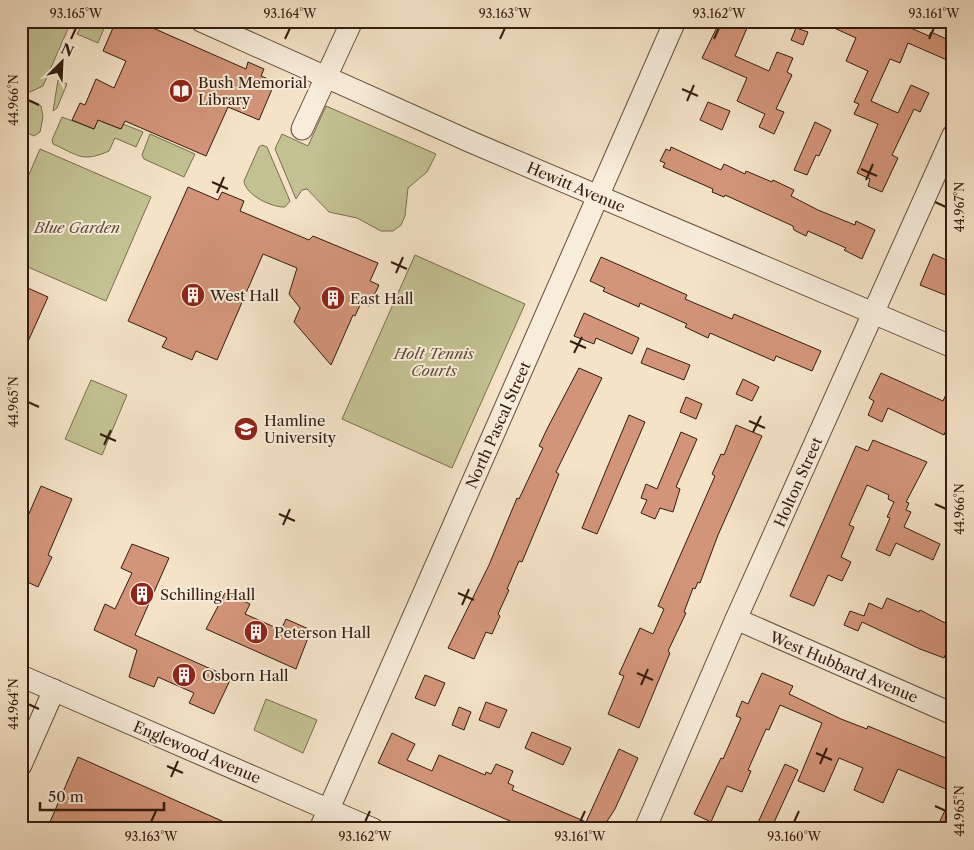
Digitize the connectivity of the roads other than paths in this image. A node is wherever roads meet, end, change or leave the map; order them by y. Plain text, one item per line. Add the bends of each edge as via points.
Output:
1 (201, 21) edge
2 (352, 21) edge
3 (675, 21) edge
4 (326, 78) junction
5 (302, 129) dead end
6 (953, 136) edge
7 (597, 196) junction
8 (874, 314) junction
9 (953, 347) edge
10 (736, 619) junction
11 (21, 676) edge
12 (54, 690) junction
13 (953, 714) edge
14 (21, 765) edge
15 (329, 810) junction
16 (320, 829) edge
17 (373, 829) edge
18 (645, 829) edge

1 - 4 street, Hewitt Avenue
2 - 4 street
3 - 7 street, North Pascal Street
4 - 5 street
4 - 7 street, Hewitt Avenue
6 - 8 street, Holton Street
7 - 8 street, Hewitt Avenue
7 - 15 street, North Pascal Street
8 - 9 street, Hewitt Avenue
8 - 10 street, Holton Street
10 - 13 street, West Hubbard Avenue
10 - 18 street, Holton Street
11 - 12 street, Englewood Avenue
12 - 14 street
12 - 15 street, Englewood Avenue
15 - 16 street, North Pascal Street
15 - 17 street, Englewood Avenue

